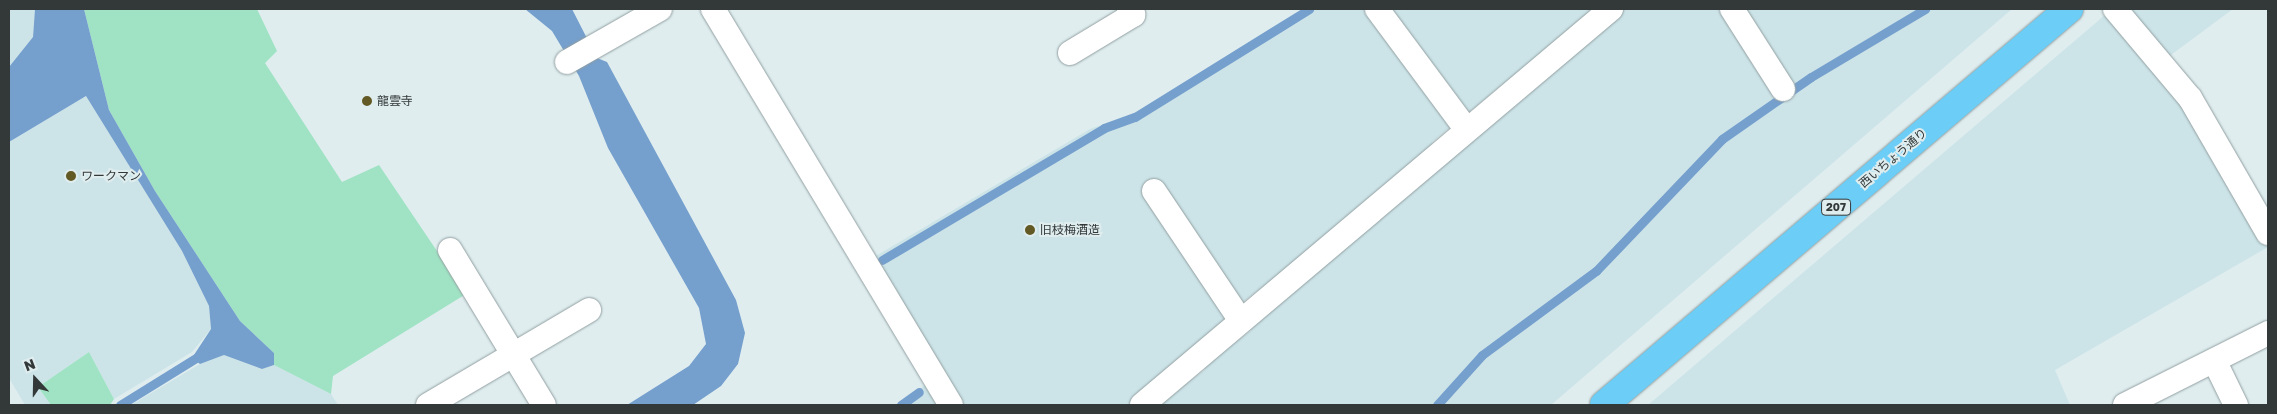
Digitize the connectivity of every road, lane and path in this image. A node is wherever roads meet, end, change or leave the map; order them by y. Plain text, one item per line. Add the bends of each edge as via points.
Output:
1 (660, 9) edge
2 (713, 9) edge
3 (1129, 9) edge
4 (1376, 9) edge
5 (1611, 9) edge
6 (1732, 9) edge
7 (2069, 9) edge
8 (2115, 9) edge
9 (1070, 53) dead end
10 (567, 62) dead end
11 (1783, 89) dead end
12 (1466, 129) junction
13 (1154, 191) dead end
14 (2268, 233) edge
15 (450, 250) dead end
16 (589, 310) dead end
17 (1240, 321) junction
18 (2268, 333) edge
19 (513, 355) junction
20 (2215, 362) junction
21 (428, 405) edge
22 (544, 405) edge
23 (951, 405) edge
24 (1142, 405) edge
25 (1604, 405) edge
26 (2125, 405) edge
27 (2236, 405) edge

1 - 10 street
2 - 23 street
3 - 9 street via 1133,15
4 - 12 street
5 - 12 street
6 - 11 street
7 - 25 highway, 西いちょう通り / 207
8 - 14 street via 2190,98
12 - 17 street
13 - 17 street
15 - 19 street
16 - 19 street
17 - 24 street
18 - 20 street
19 - 21 street
19 - 22 street
20 - 26 street
20 - 27 street

